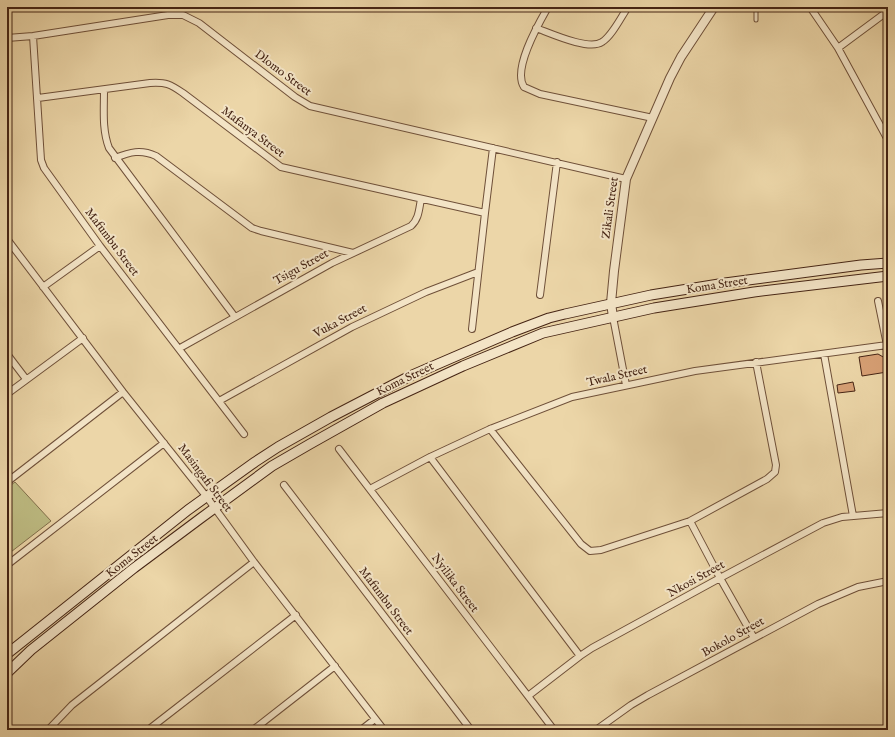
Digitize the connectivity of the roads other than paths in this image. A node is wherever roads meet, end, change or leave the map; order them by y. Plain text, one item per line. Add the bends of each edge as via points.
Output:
1 (548, 7) edge
2 (628, 7) edge
3 (714, 7) edge
4 (756, 7) edge
5 (810, 7) edge
6 (888, 11) edge
7 (756, 20) dead end
8 (536, 28) junction
9 (33, 36) junction
10 (7, 38) edge
11 (838, 48) junction
12 (104, 90) junction
13 (38, 98) junction
14 (653, 118) junction
15 (888, 140) edge
16 (493, 148) junction
17 (115, 158) junction
18 (557, 162) junction
19 (626, 179) junction
20 (421, 199) junction
21 (484, 213) junction
22 (7, 239) edge
23 (100, 246) junction
24 (353, 253) junction
25 (888, 263) edge
26 (478, 272) junction
27 (888, 276) edge
28 (44, 288) junction
29 (540, 295) dead end
30 (878, 301) dead end
31 (611, 303) junction
32 (235, 317) junction
33 (613, 317) junction
34 (472, 329) dead end
35 (83, 338) junction
36 (180, 348) junction
37 (888, 348) edge
38 (7, 354) edge
39 (824, 354) junction
40 (756, 362) junction
41 (26, 379) junction
42 (626, 385) junction
43 (123, 392) junction
44 (7, 394) edge
45 (219, 401) junction
46 (490, 429) junction
47 (244, 434) dead end
48 (164, 443) junction
49 (340, 449) dead end
50 (430, 457) junction
51 (7, 482) edge
52 (284, 485) dead end
53 (370, 489) junction
54 (206, 496) junction
55 (214, 508) junction
56 (888, 513) edge
57 (853, 516) junction
58 (690, 521) junction
59 (254, 562) junction
60 (7, 565) edge
61 (720, 578) junction
62 (888, 581) edge
63 (296, 615) junction
64 (754, 638) junction
65 (7, 654) edge
66 (580, 656) junction
67 (335, 666) junction
68 (7, 673) edge
69 (528, 696) junction
70 (375, 719) junction
71 (48, 730) edge
72 (148, 730) edge
73 (254, 730) edge
74 (362, 730) edge
75 (384, 730) edge
76 (471, 730) edge
77 (554, 730) edge
78 (596, 730) edge

1 - 8 street
2 - 8 street via 606,39 596,45 579,43
3 - 14 street, Zikali Street via 681,57
4 - 7 lane
5 - 11 street
6 - 11 street
8 - 14 street via 523,64 521,78 524,86 540,94
9 - 10 street, Dlomo Street
9 - 13 street, Mafumbu Street
9 - 16 street, Dlomo Street via 183,14 199,23 310,106
11 - 15 street
12 - 13 street, Mafanya Street
12 - 17 street via 105,136
12 - 20 street, Mafanya Street via 150,83 168,84 281,167
13 - 23 street, Mafumbu Street via 41,160 44,168
14 - 19 street, Zikali Street
16 - 18 street, Dlomo Street
16 - 21 street
17 - 24 street via 138,151 149,153 252,228
17 - 32 street
18 - 19 street, Dlomo Street
18 - 29 street
19 - 31 street, Zikali Street
20 - 21 street, Mafanya Street
20 - 24 street, Tsigu Street via 418,217 411,226
21 - 26 street
22 - 28 street, Masingafi Street
23 - 28 street
23 - 36 street, Mafumbu Street
24 - 32 street, Tsigu Street
25 - 31 main road, Koma Street via 725,283
26 - 34 street
26 - 45 street, Vuka Street via 426,292 352,327
27 - 33 main road, Koma Street via 739,294
28 - 35 street, Masingafi Street
30 - 37 street
31 - 33 street, Zikali Street
31 - 54 main road, Koma Street via 531,324 410,376 278,447
32 - 36 street, Tsigu Street
33 - 42 street, Zikali Street
33 - 55 main road, Koma Street via 543,333 404,392 272,466
35 - 41 street
35 - 43 street, Masingafi Street
36 - 45 street, Mafumbu Street
37 - 39 street, Twala Street
38 - 41 street
39 - 40 street, Twala Street
39 - 57 street
40 - 42 street, Twala Street
40 - 58 street via 776,472 768,479
41 - 44 street
42 - 46 street, Twala Street via 566,399
43 - 48 street, Masingafi Street
43 - 51 street
45 - 47 street, Mafumbu Street
46 - 50 street, Twala Street
46 - 58 street via 587,549 594,552
48 - 54 street, Masingafi Street
48 - 60 street
49 - 53 street, Nyilika Street
50 - 53 street, Twala Street
50 - 66 street
52 - 76 street, Mafumbu Street
53 - 69 street, Nyilika Street
54 - 55 street, Masingafi Street
54 - 65 main road, Koma Street
55 - 59 street, Masingafi Street
55 - 68 main road, Koma Street via 58,628
56 - 57 street, Nkosi Street
57 - 61 street, Nkosi Street via 823,523
58 - 61 street
59 - 63 street, Masingafi Street
59 - 71 street via 72,705
61 - 64 street
61 - 66 street, Nkosi Street
62 - 64 street, Bokolo Street via 845,591
63 - 67 street, Masingafi Street
63 - 72 street
64 - 78 street, Bokolo Street via 631,705
66 - 69 street, Nkosi Street
67 - 70 street, Masingafi Street
67 - 73 street
69 - 77 street, Nyilika Street
70 - 74 street
70 - 75 street, Masingafi Street

